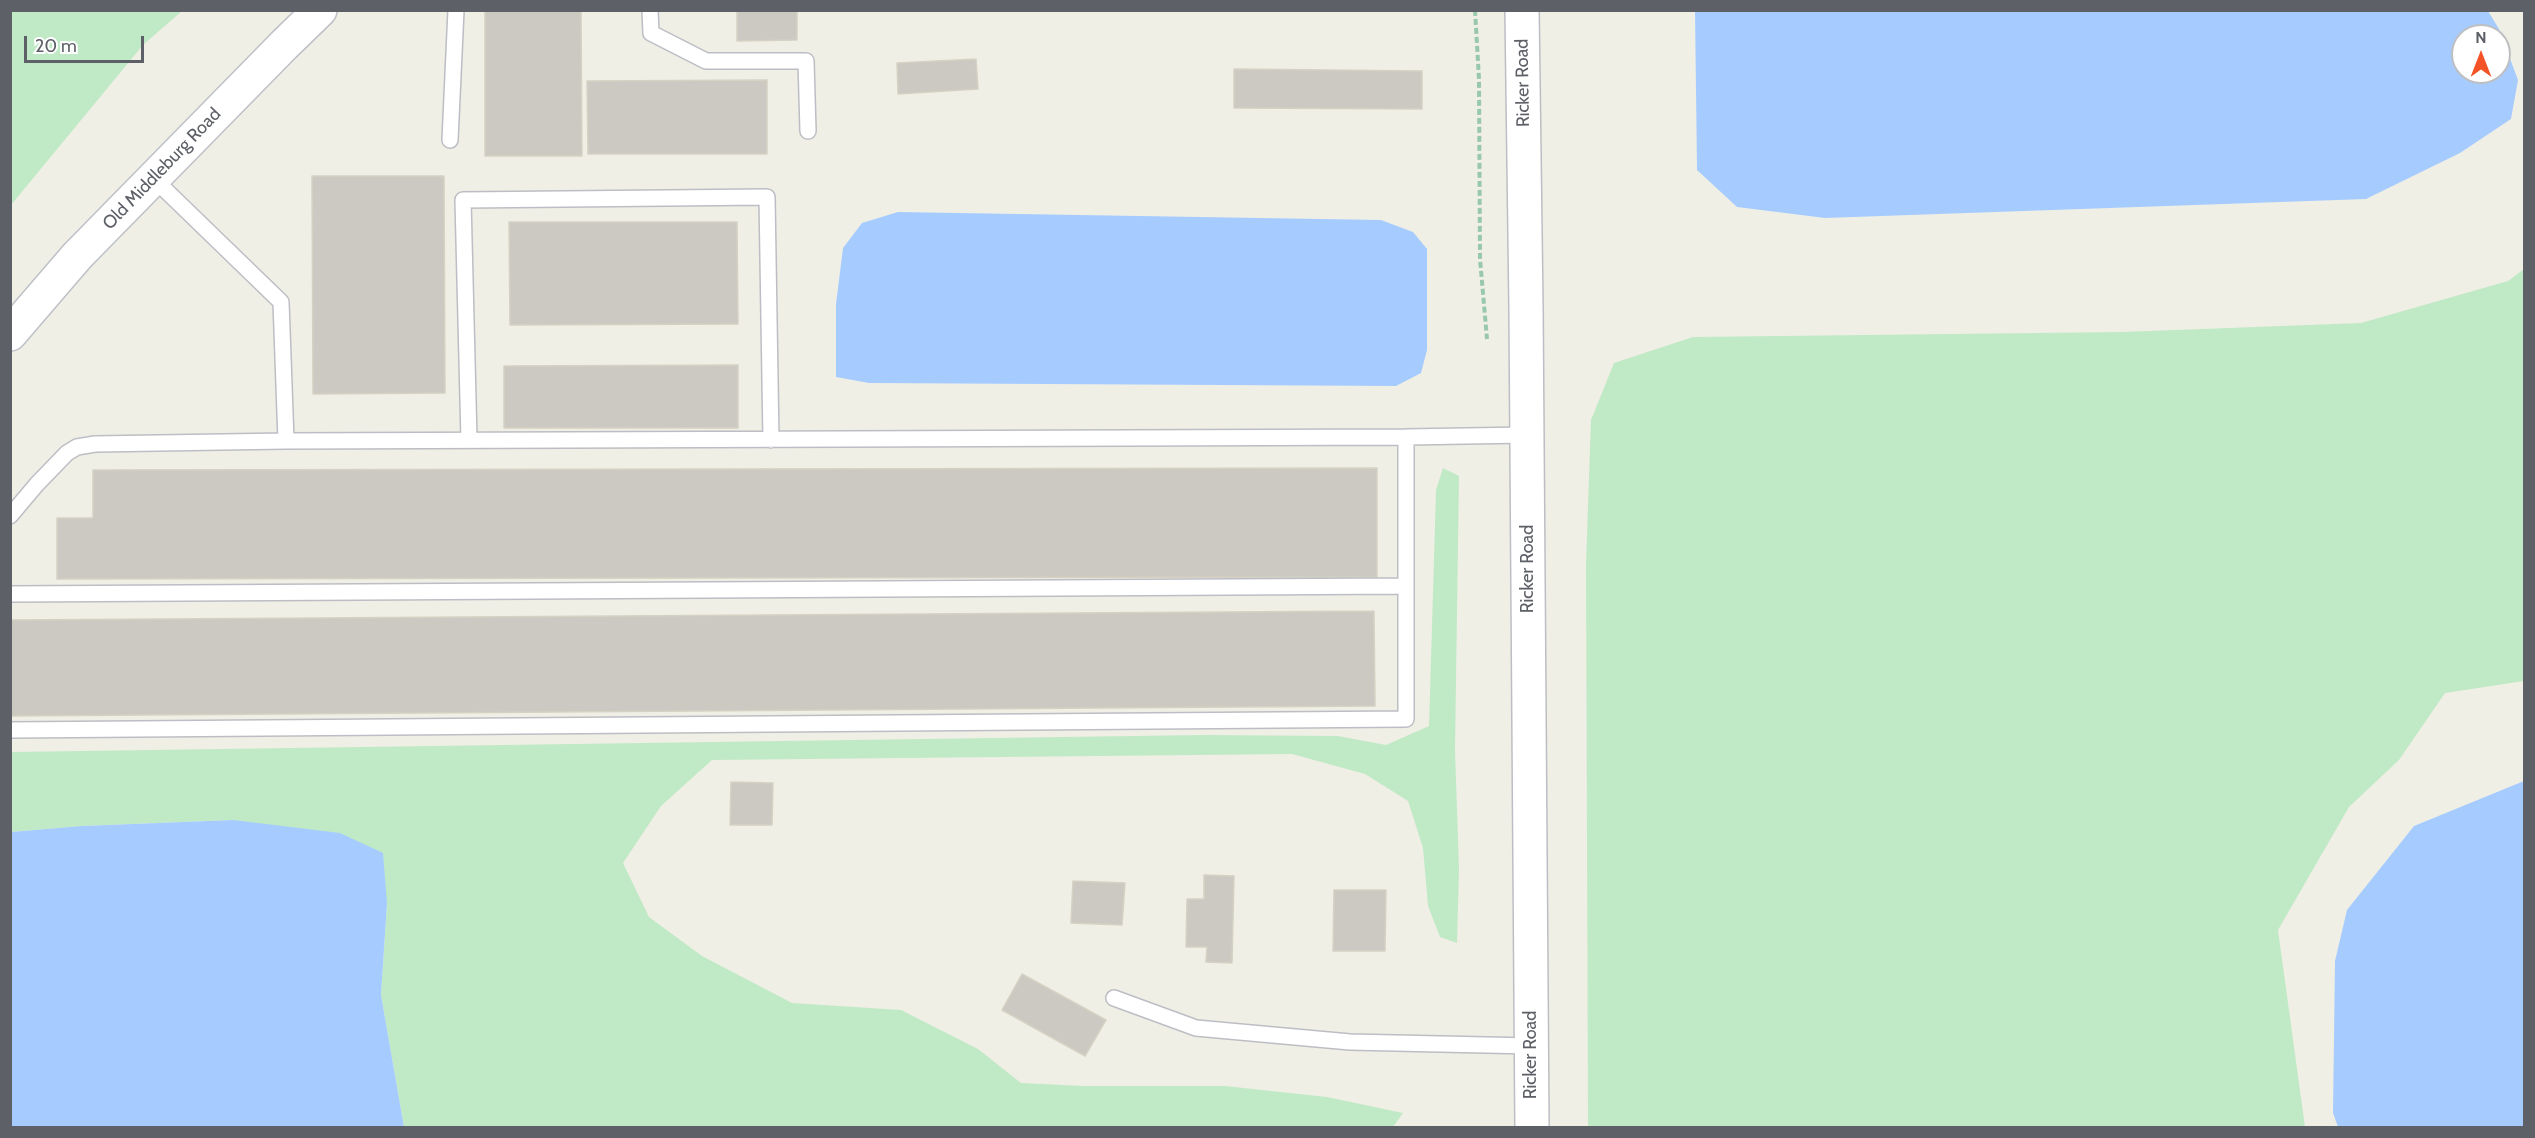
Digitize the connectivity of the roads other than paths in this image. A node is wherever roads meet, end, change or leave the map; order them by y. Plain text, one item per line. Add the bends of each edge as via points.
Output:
1 (320, 10) edge
2 (456, 10) edge
3 (650, 10) edge
4 (1522, 10) edge
5 (808, 131) dead end
6 (450, 140) dead end
7 (153, 178) junction
8 (10, 334) edge
9 (1527, 435) junction
10 (1406, 437) junction
11 (469, 440) junction
12 (771, 440) junction
13 (286, 441) junction
14 (10, 516) edge
15 (1406, 586) junction
16 (10, 594) edge
17 (10, 730) edge
18 (1114, 998) dead end
19 (1531, 1046) junction
20 (1532, 1128) edge

1 - 7 street, Old Middleburg Road
2 - 6 lane
3 - 5 lane via 651,33 706,61 806,61
4 - 9 street, Ricker Road
7 - 8 street, Old Middleburg Road via 77,256
7 - 13 lane via 281,302
9 - 10 lane
9 - 19 street, Ricker Road
10 - 12 lane
10 - 15 lane
11 - 12 lane
11 - 12 lane via 463,200 755,197 767,197
11 - 13 lane
13 - 14 lane via 77,447
15 - 16 lane
15 - 17 lane via 1406,719
18 - 19 lane via 1196,1028 1350,1042
19 - 20 street, Ricker Road

